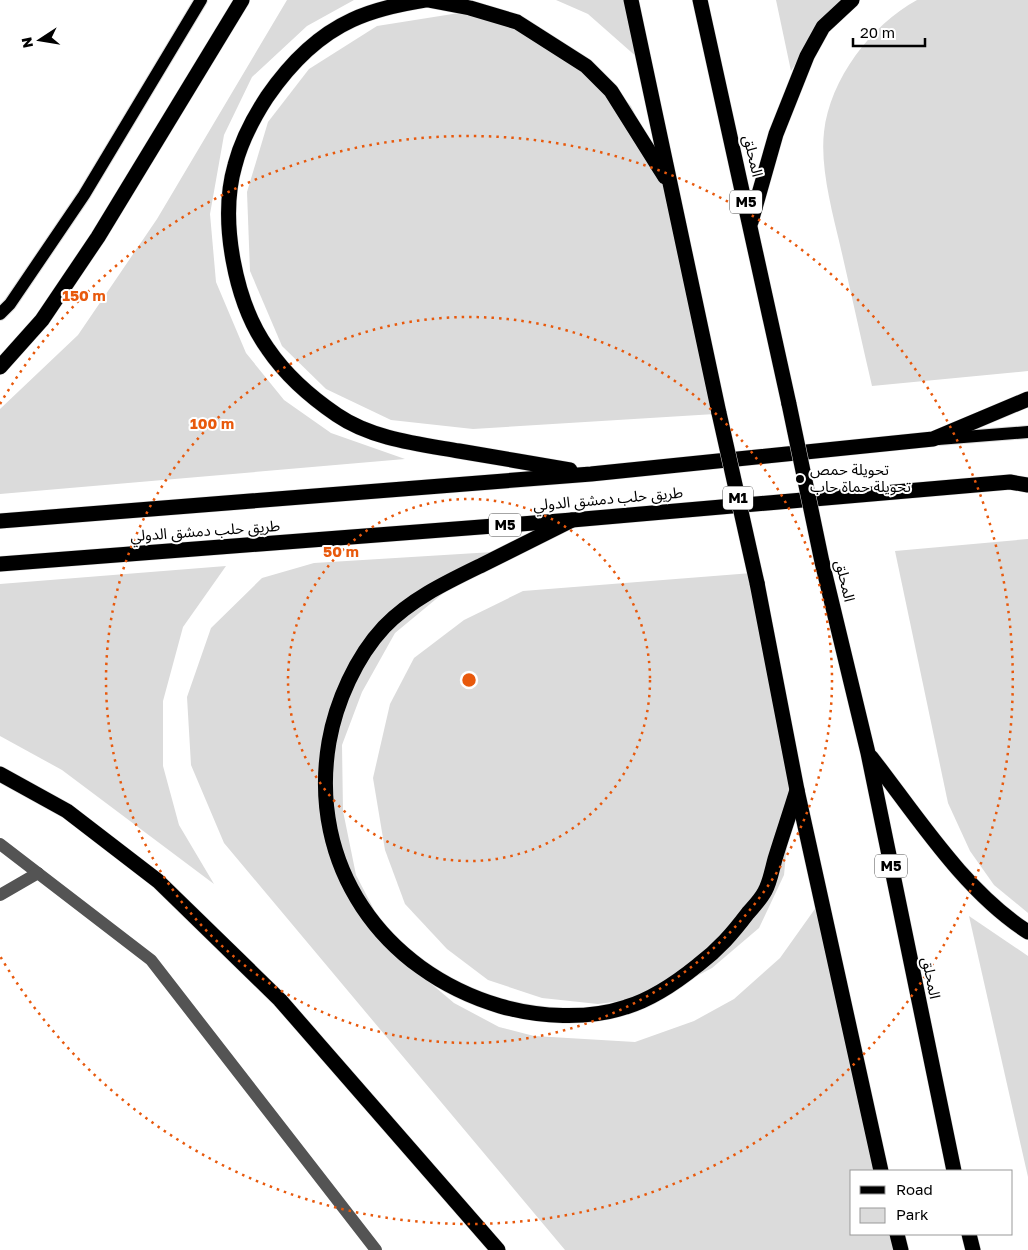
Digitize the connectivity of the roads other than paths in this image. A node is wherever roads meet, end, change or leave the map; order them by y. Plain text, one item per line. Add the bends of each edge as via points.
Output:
1 (201, 0) edge
2 (242, 0) edge
3 (427, 0) edge
4 (630, 0) edge
5 (700, 0) edge
6 (852, 0) edge
7 (672, 188) junction
8 (750, 223) junction
9 (0, 314) edge
10 (0, 367) edge
11 (1028, 399) edge
12 (1028, 432) edge
13 (933, 440) junction
14 (591, 474) junction
15 (1028, 480) edge
16 (1010, 482) junction
17 (1028, 485) edge
18 (572, 520) junction
19 (0, 521) edge
20 (0, 564) edge
21 (868, 753) junction
22 (0, 774) edge
23 (797, 790) junction
24 (0, 844) edge
25 (38, 873) junction
26 (0, 895) edge
27 (1028, 932) edge
28 (881, 1170) edge
29 (954, 1170) edge
30 (897, 1235) edge
31 (969, 1235) edge
32 (376, 1250) edge
33 (498, 1250) edge
34 (901, 1250) edge
35 (973, 1250) edge

1 - 9 main road via 84,195
2 - 10 highway via 98,237 42,320
3 - 7 highway via 517,22 586,66 611,91
3 - 14 highway via 390,6 352,20 317,42 282,75 256,114 234,166 228,220 233,267 246,309 268,349 298,383 339,416 390,439
4 - 7 highway
5 - 8 highway, المحلق / M5
6 - 8 highway via 824,27 807,56 776,134
7 - 23 highway, M1, bridge via 757,583
8 - 21 highway, المحلق / M5, bridge via 822,562
11 - 13 highway, طريق حلب دمشق الدولي
12 - 13 main road
13 - 14 highway, طريق حلب دمشق الدولي
14 - 19 highway, طريق حلب دمشق الدولي
15 - 16 main road
16 - 17 highway, طريق حلب دمشق الدولي
16 - 18 highway, طريق حلب دمشق الدولي / M5
18 - 20 highway, طريق حلب دمشق الدولي / M5
18 - 23 highway via 418,599 383,628 347,685 332,723 326,761 326,804 335,847 349,883 370,918 395,948 454,990 529,1014 576,1015 626,1007 673,985 722,947 766,891
21 - 27 highway via 965,876 1010,920
21 - 29 highway, المحلق / M5
22 - 33 highway via 67,811 158,881 280,1000
23 - 28 highway
24 - 25 street
25 - 26 street
25 - 32 street via 152,960
30 - 34 highway
31 - 35 highway

